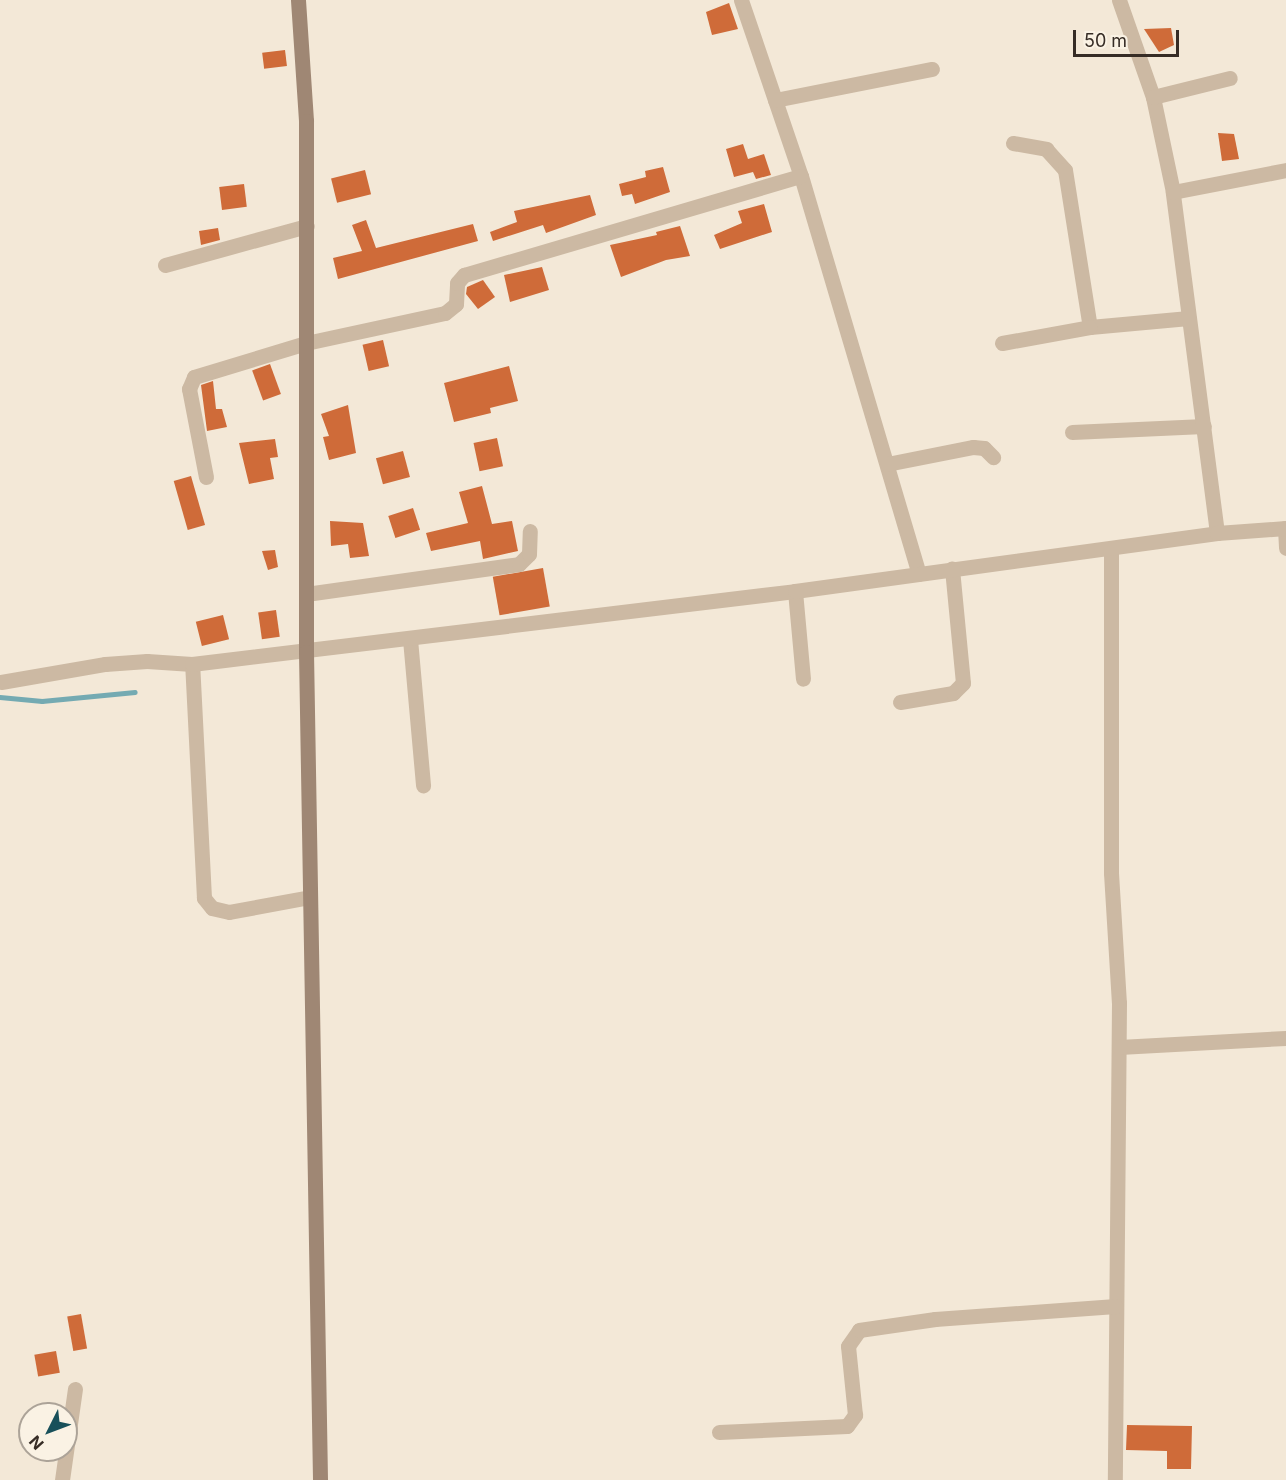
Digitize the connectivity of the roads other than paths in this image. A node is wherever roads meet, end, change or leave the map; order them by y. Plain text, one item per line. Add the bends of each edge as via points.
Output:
1 (298, 0) edge
2 (741, 0) edge
3 (1119, 0) edge
4 (932, 69) dead end
5 (1230, 78) dead end
6 (1153, 97) junction
7 (775, 100) junction
8 (1014, 143) dead end
9 (1286, 170) edge
10 (801, 176) junction
11 (1173, 192) junction
12 (307, 226) junction
13 (165, 265) dead end
14 (1189, 318) junction
15 (1090, 327) junction
16 (306, 343) junction
17 (1002, 343) dead end
18 (1204, 426) junction
19 (1072, 432) dead end
20 (993, 456) dead end
21 (887, 464) junction
22 (206, 477) dead end
23 (1285, 528) edge
24 (530, 531) dead end
25 (1217, 533) junction
26 (1286, 548) edge
27 (1111, 549) junction
28 (952, 569) junction
29 (919, 574) junction
30 (795, 591) junction
31 (306, 594) junction
32 (410, 639) junction
33 (306, 652) junction
34 (192, 664) junction
35 (803, 679) dead end
36 (1, 682) edge
37 (900, 702) dead end
38 (423, 785) dead end
39 (310, 897) junction
40 (1286, 1038) edge
41 (1119, 1047) junction
42 (1116, 1306) junction
43 (75, 1389) dead end
44 (719, 1431) dead end
45 (62, 1480) edge
46 (320, 1480) edge
47 (1115, 1480) edge

1 - 12 street
2 - 7 street
3 - 6 street
4 - 7 street
5 - 6 street
6 - 11 street
7 - 10 street
8 - 15 street via 1046,149 1065,170
9 - 11 street
10 - 16 street via 464,275 457,283 456,304 446,313
10 - 21 street
11 - 14 street
12 - 13 street
12 - 16 street
14 - 15 street
14 - 18 street
15 - 17 street
16 - 22 street via 192,380 189,389
16 - 31 street
18 - 19 street
18 - 25 street
20 - 21 street via 984,448 973,447
21 - 29 street
23 - 25 street
23 - 26 street
24 - 31 street via 529,554 519,564
25 - 27 street
27 - 28 street
27 - 41 street via 1111,873
28 - 29 street
28 - 37 street via 963,683 953,693
29 - 30 street
30 - 32 street
30 - 35 street
31 - 33 street
32 - 33 street
32 - 38 street
33 - 34 street
33 - 39 street
34 - 36 street via 115,663
34 - 39 street via 204,898 212,908 229,912
39 - 46 street
40 - 41 street
41 - 42 street
42 - 44 street via 935,1319 859,1330 848,1346 855,1415 846,1426
42 - 47 street
43 - 45 street

